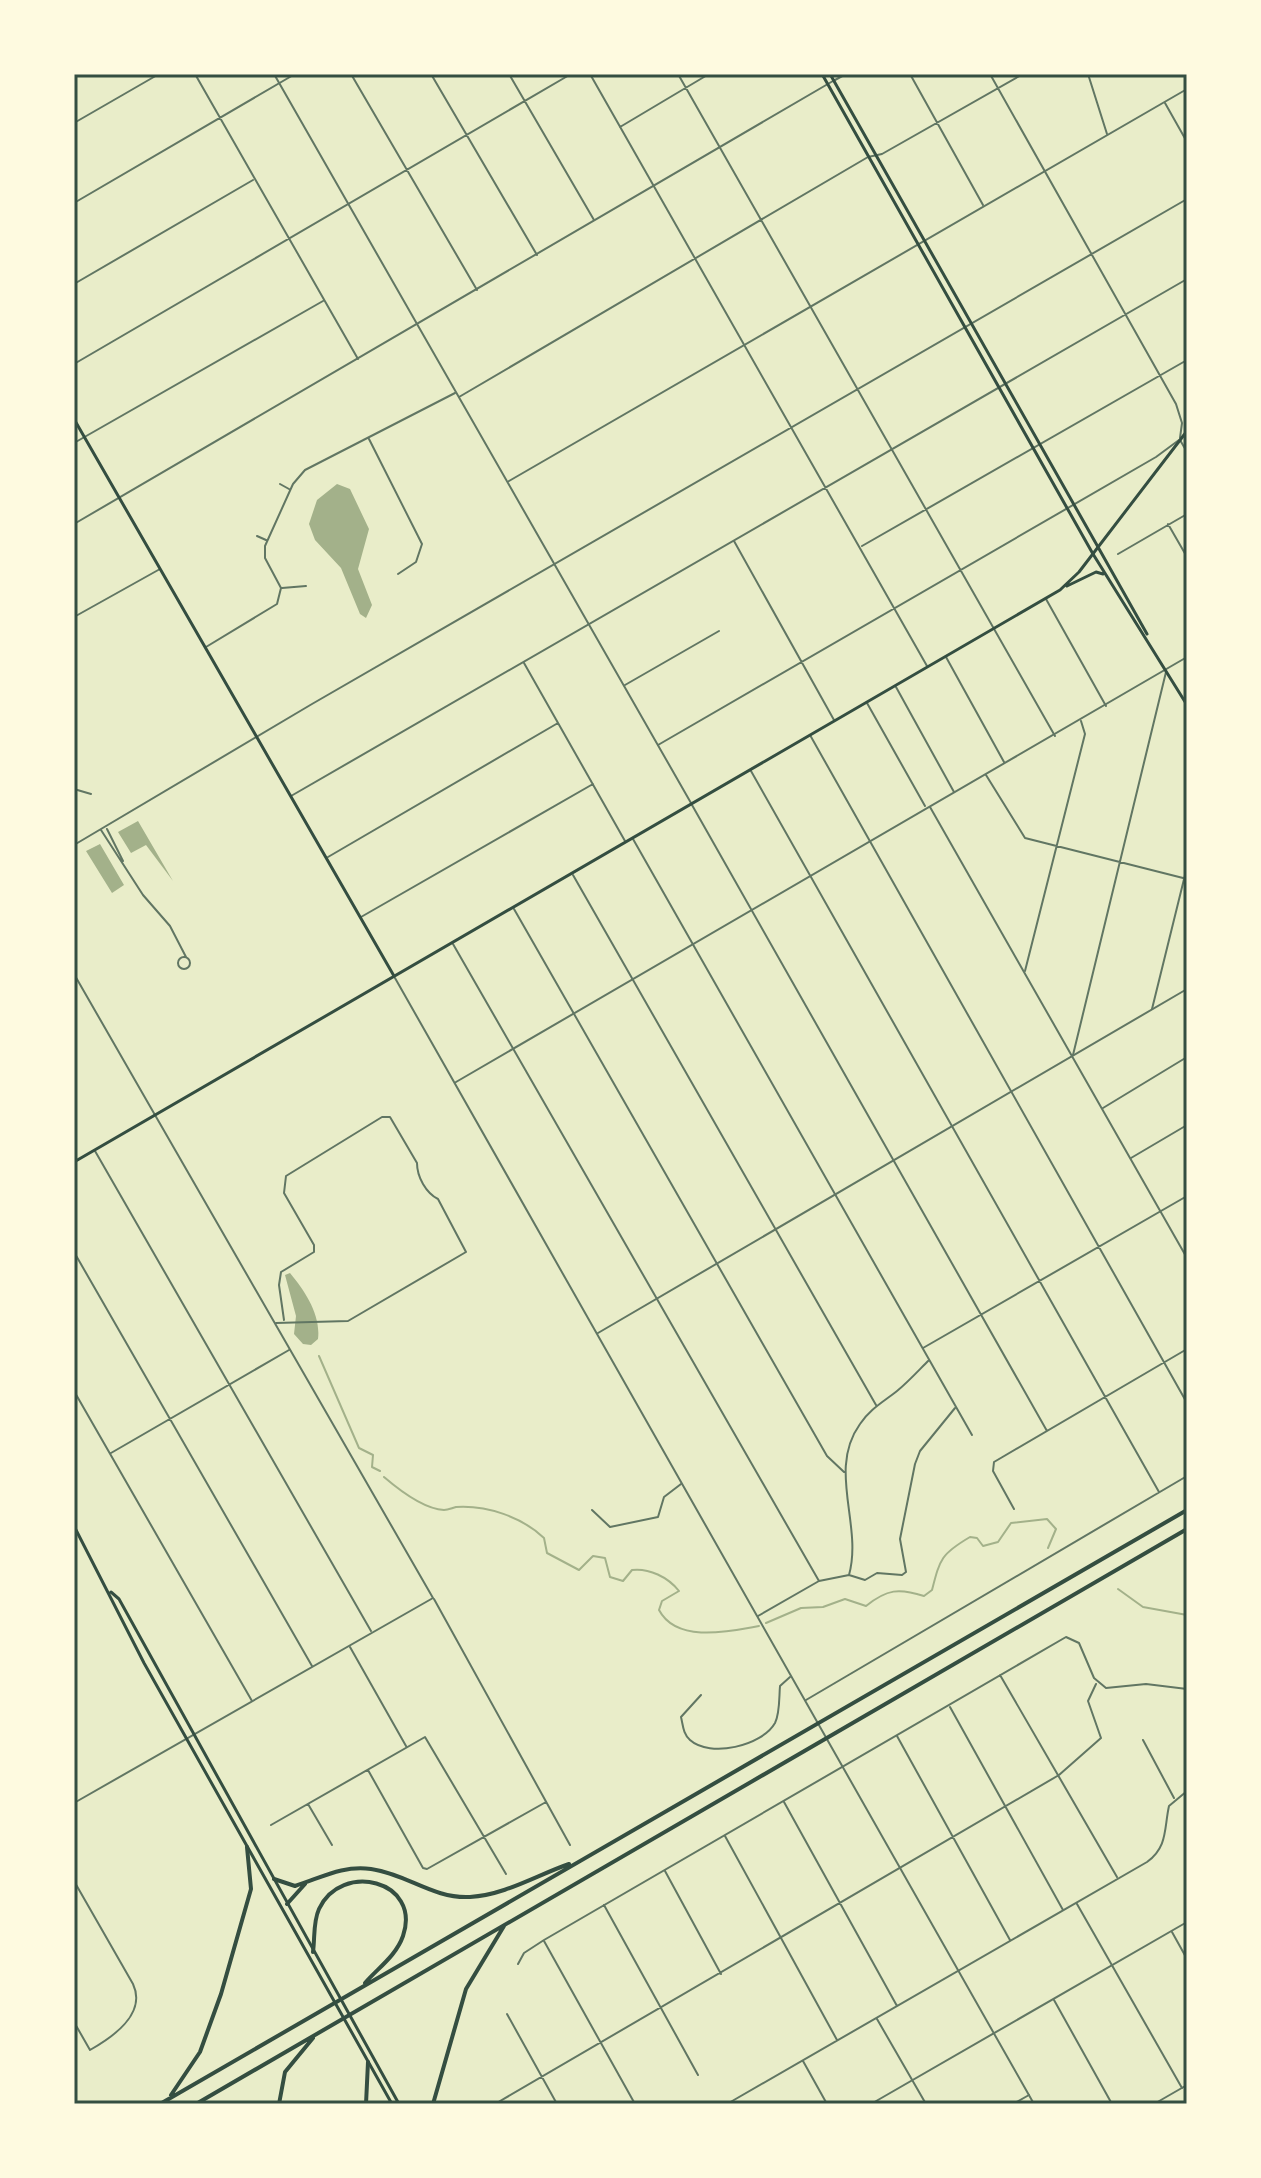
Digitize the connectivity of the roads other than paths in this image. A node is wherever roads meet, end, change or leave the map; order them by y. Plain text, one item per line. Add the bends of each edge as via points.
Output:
1 (159, 74) edge
2 (195, 74) edge
3 (274, 74) edge
4 (295, 74) edge
5 (351, 74) edge
6 (431, 74) edge
7 (509, 74) edge
8 (571, 74) edge
9 (590, 74) edge
10 (678, 74) edge
11 (709, 74) edge
12 (822, 74) edge
13 (830, 74) edge
14 (846, 74) edge
15 (910, 74) edge
16 (990, 74) edge
17 (1023, 74) edge
18 (1088, 74) edge
19 (834, 81) junction
20 (279, 83) junction
21 (828, 85) junction
22 (686, 88) junction
23 (998, 89) junction
24 (1187, 89) edge
25 (524, 101) junction
26 (1164, 102) junction
27 (220, 118) junction
28 (74, 123) edge
29 (937, 123) junction
30 (619, 127) junction
31 (1107, 135) junction
32 (467, 136) junction
33 (1187, 142) edge
34 (721, 147) junction
35 (875, 155) junction
36 (868, 157) junction
37 (407, 171) junction
38 (1043, 171) junction
39 (255, 179) junction
40 (655, 186) junction
41 (1187, 199) edge
42 (74, 203) edge
43 (349, 205) junction
44 (983, 205) junction
45 (762, 219) junction
46 (594, 221) junction
47 (289, 240) junction
48 (922, 240) junction
49 (917, 243) junction
50 (1091, 254) junction
51 (537, 255) junction
52 (696, 258) junction
53 (1187, 279) edge
54 (74, 284) edge
55 (477, 290) junction
56 (324, 301) junction
57 (810, 305) junction
58 (1126, 314) junction
59 (970, 322) junction
60 (418, 325) junction
61 (964, 326) junction
62 (744, 343) junction
63 (358, 359) junction
64 (1187, 360) edge
65 (74, 364) edge
66 (1160, 375) junction
67 (1005, 382) junction
68 (998, 387) junction
69 (857, 388) junction
70 (457, 392) junction
71 (459, 397) junction
72 (74, 419) edge
73 (791, 426) junction
74 (1187, 431) edge
75 (84, 437) junction
76 (369, 438) junction
77 (1180, 439) junction
78 (74, 443) edge
79 (1040, 443) junction
80 (1033, 447) junction
81 (892, 449) junction
82 (1187, 452) edge
83 (508, 482) junction
84 (280, 484) dead end
85 (826, 487) junction
86 (290, 489) junction
87 (119, 498) junction
88 (1074, 504) junction
89 (1067, 508) junction
90 (926, 510) junction
91 (1187, 514) edge
92 (74, 524) edge
93 (1168, 524) junction
94 (257, 536) dead end
95 (267, 540) junction
96 (734, 541) junction
97 (860, 547) junction
98 (1098, 547) junction
99 (1093, 554) junction
100 (1118, 554) dead end
101 (1187, 557) edge
102 (554, 563) junction
103 (160, 569) junction
104 (960, 570) junction
105 (398, 574) dead end
106 (1107, 577) junction
107 (306, 586) dead end
108 (281, 588) junction
109 (1060, 590) junction
110 (1046, 598) junction
111 (895, 608) junction
112 (74, 617) edge
113 (590, 626) junction
114 (993, 629) junction
115 (719, 631) dead end
116 (1148, 637) junction
117 (205, 648) junction
118 (946, 657) junction
119 (1187, 657) edge
120 (524, 663) junction
121 (803, 663) junction
122 (928, 667) junction
123 (1167, 670) junction
124 (624, 686) junction
125 (895, 686) junction
126 (867, 702) junction
127 (1187, 705) edge
128 (1106, 706) junction
129 (835, 721) junction
130 (1081, 721) junction
131 (558, 723) junction
132 (810, 735) junction
133 (256, 736) junction
134 (1055, 736) junction
135 (658, 745) junction
136 (1005, 763) junction
137 (751, 770) junction
138 (985, 774) junction
139 (593, 784) junction
140 (74, 789) edge
141 (954, 792) junction
142 (91, 794) dead end
143 (291, 796) junction
144 (691, 804) junction
145 (928, 807) junction
146 (106, 827) junction
147 (101, 830) junction
148 (632, 838) junction
149 (869, 841) junction
150 (625, 842) junction
151 (74, 845) edge
152 (1057, 847) junction
153 (326, 859) junction
154 (123, 863) junction
155 (1121, 863) junction
156 (1187, 867) edge
157 (572, 873) junction
158 (810, 876) junction
159 (1186, 878) edge
160 (513, 907) junction
161 (751, 910) junction
162 (360, 917) junction
163 (453, 943) junction
164 (693, 946) junction
165 (186, 957) dead end
166 (1025, 972) junction
167 (74, 974) edge
168 (394, 976) junction
169 (633, 980) junction
170 (80, 984) junction
171 (74, 987) edge
172 (1187, 989) edge
173 (1151, 1010) junction
174 (574, 1015) junction
175 (514, 1049) junction
176 (1072, 1056) junction
177 (1187, 1057) edge
178 (455, 1083) junction
179 (1011, 1092) junction
180 (1102, 1108) junction
181 (155, 1115) junction
182 (1187, 1125) edge
183 (952, 1126) junction
184 (95, 1150) junction
185 (1131, 1158) junction
186 (893, 1160) junction
187 (74, 1162) edge
188 (835, 1194) junction
189 (1187, 1196) edge
190 (1161, 1211) junction
191 (775, 1229) junction
192 (1099, 1248) junction
193 (74, 1252) edge
194 (1187, 1258) edge
195 (716, 1264) junction
196 (1040, 1282) junction
197 (657, 1298) junction
198 (981, 1315) junction
199 (284, 1320) junction
200 (276, 1323) junction
201 (597, 1333) junction
202 (290, 1349) junction
203 (922, 1349) junction
204 (1187, 1349) edge
205 (929, 1360) junction
206 (1164, 1363) junction
207 (230, 1385) junction
208 (74, 1391) edge
209 (1105, 1396) junction
210 (1187, 1403) edge
211 (876, 1405) junction
212 (956, 1407) junction
213 (170, 1419) junction
214 (1047, 1431) junction
215 (972, 1435) dead end
216 (110, 1454) junction
217 (844, 1472) junction
218 (1187, 1476) edge
219 (682, 1483) junction
220 (1159, 1492) junction
221 (1014, 1509) dead end
222 (592, 1510) dead end
223 (1187, 1510) edge
224 (74, 1526) edge
225 (1187, 1529) edge
226 (849, 1575) junction
227 (819, 1581) junction
228 (110, 1592) junction
229 (433, 1598) junction
230 (757, 1616) junction
231 (372, 1633) junction
232 (350, 1646) junction
233 (313, 1667) junction
234 (1000, 1675) junction
235 (791, 1677) junction
236 (1097, 1683) junction
237 (1187, 1689) edge
238 (701, 1695) dead end
239 (252, 1701) junction
240 (805, 1701) junction
241 (949, 1706) junction
242 (196, 1733) junction
243 (897, 1736) junction
244 (187, 1739) junction
245 (1143, 1740) dead end
246 (407, 1747) junction
247 (842, 1766) junction
248 (368, 1769) junction
249 (1059, 1775) junction
250 (1187, 1791) edge
251 (1174, 1799) junction
252 (783, 1801) junction
253 (546, 1802) junction
254 (74, 1803) edge
255 (308, 1804) junction
256 (1007, 1808) junction
257 (271, 1825) dead end
258 (725, 1836) junction
259 (484, 1837) junction
260 (954, 1838) junction
261 (332, 1845) dead end
262 (570, 1845) dead end
263 (247, 1847) junction
264 (579, 1861) junction
265 (900, 1869) junction
266 (664, 1870) junction
267 (506, 1874) dead end
268 (1118, 1878) junction
269 (274, 1879) junction
270 (74, 1881) edge
271 (307, 1883) junction
272 (1076, 1903) junction
273 (287, 1904) junction
274 (840, 1904) junction
275 (604, 1905) junction
276 (1063, 1910) junction
277 (1187, 1922) edge
278 (504, 1925) junction
279 (1171, 1931) junction
280 (781, 1938) junction
281 (544, 1940) junction
282 (1011, 1941) junction
283 (313, 1952) junction
284 (1187, 1959) edge
285 (518, 1964) dead end
286 (1112, 1964) junction
287 (958, 1971) junction
288 (721, 1974) junction
289 (362, 1986) junction
290 (1053, 1999) junction
291 (897, 2006) junction
292 (661, 2009) junction
293 (507, 2014) dead end
294 (877, 2018) junction
295 (74, 2022) edge
296 (993, 2033) junction
297 (315, 2035) junction
298 (837, 2041) junction
299 (601, 2043) junction
300 (803, 2061) junction
301 (368, 2062) junction
302 (698, 2075) dead end
303 (541, 2076) junction
304 (912, 2080) junction
305 (1187, 2085) edge
306 (1182, 2088) junction
307 (1029, 2095) junction
308 (160, 2104) edge
309 (196, 2104) edge
310 (279, 2104) edge
311 (366, 2104) edge
312 (392, 2104) edge
313 (399, 2104) edge
314 (433, 2104) edge
315 (495, 2104) edge
316 (557, 2104) edge
317 (635, 2104) edge
318 (727, 2104) edge
319 (827, 2104) edge
320 (871, 2104) edge
321 (926, 2104) edge
322 (1013, 2104) edge
323 (1034, 2104) edge
324 (1112, 2104) edge
325 (1154, 2104) edge

1 - 28 street
2 - 27 street
3 - 20 street
4 - 20 street
5 - 37 street
6 - 32 street
7 - 25 street
8 - 25 street
9 - 30 street
10 - 22 street
11 - 22 street
12 - 21 main road
13 - 19 main road
14 - 19 street
15 - 29 street
16 - 23 street
17 - 23 street
18 - 31 street
19 - 21 street
19 - 35 main road
20 - 27 street
20 - 43 street
21 - 34 street
21 - 36 main road
22 - 30 street
22 - 34 street
23 - 29 street
23 - 38 street
24 - 26 street
25 - 32 street
25 - 46 street
26 - 31 street
26 - 33 street
27 - 39 street
27 - 42 street
29 - 35 street
29 - 44 street
30 - 40 street
31 - 38 street
32 - 37 street
32 - 51 street
34 - 40 street
34 - 45 street
35 - 36 street
35 - 48 main road
36 - 45 street
36 - 49 main road
37 - 43 street
37 - 55 street
38 - 44 street
38 - 50 street
39 - 47 street
39 - 54 street
40 - 46 street
40 - 52 street
41 - 50 street
43 - 47 street
43 - 60 street
44 - 48 street
45 - 52 street
45 - 57 street
46 - 51 street
47 - 56 street
47 - 65 street
48 - 49 street
48 - 59 main road
49 - 57 street
49 - 61 main road
50 - 58 street
50 - 59 street
51 - 55 street
52 - 62 street
52 - 71 street
53 - 58 street
55 - 60 street
56 - 63 street
56 - 75 street
57 - 62 street
57 - 69 street
58 - 66 street
58 - 67 street
59 - 61 street
59 - 67 main road
60 - 63 street
60 - 70 street
61 - 68 main road
61 - 69 street
62 - 73 street
62 - 83 street
63 - 87 street
64 - 66 street
66 - 77 street via 1180,413
66 - 79 street
67 - 68 street
67 - 79 main road
68 - 80 main road
68 - 81 street
69 - 73 street
69 - 81 street
70 - 71 street
70 - 76 street
71 - 83 street
72 - 75 main road
73 - 85 street
73 - 102 street
74 - 77 main road
75 - 78 street
75 - 87 main road
76 - 86 street via 315,463
76 - 105 street via 422,544 416,562
77 - 82 street
77 - 88 street
77 - 98 main road
79 - 80 street
79 - 88 main road
80 - 89 main road
80 - 90 street
81 - 85 street
81 - 90 street
83 - 102 street
84 - 86 street
85 - 96 street
85 - 97 street
86 - 95 street
87 - 92 street
87 - 103 main road
88 - 89 street
88 - 98 main road
89 - 99 main road
89 - 104 street
90 - 97 street
90 - 104 street
91 - 93 street
93 - 100 street
93 - 101 street
94 - 95 street
95 - 108 street via 265,558
96 - 113 street
96 - 121 street
97 - 111 street
98 - 99 main road
98 - 116 main road
99 - 106 main road
99 - 109 main road
102 - 113 street
102 - 133 street
103 - 112 street
103 - 117 main road
104 - 111 street
104 - 114 street
106 - 109 main road via 1096,572
106 - 116 main road
107 - 108 street
108 - 117 street via 273,608
109 - 110 main road
110 - 114 main road
110 - 128 street
111 - 121 street
111 - 122 street
113 - 120 street
113 - 124 street
114 - 118 main road
114 - 134 street
115 - 124 street
116 - 123 main road
117 - 133 main road
118 - 122 main road
118 - 136 street
119 - 123 street
120 - 131 street
120 - 143 street
121 - 129 street
121 - 135 street
122 - 125 main road
123 - 127 main road
123 - 128 street
123 - 155 street
124 - 135 street
125 - 126 main road
125 - 141 street
126 - 129 main road
126 - 145 street
128 - 130 street
129 - 132 main road
130 - 134 street
130 - 152 street via 1085,734
131 - 139 street
131 - 153 street
132 - 137 main road
132 - 149 street
133 - 143 main road
133 - 146 street
134 - 136 street
135 - 144 street
136 - 138 street
137 - 144 main road
137 - 158 street
138 - 141 street
138 - 152 street via 1021,834
139 - 150 street
139 - 162 street
140 - 142 street
141 - 145 street
143 - 153 main road
144 - 148 main road
144 - 161 street
145 - 149 street
145 - 166 street
146 - 147 street
146 - 154 street
147 - 151 street
147 - 154 street
148 - 150 main road
148 - 164 street
149 - 158 street
149 - 179 street
150 - 157 main road
152 - 155 street
152 - 166 street
153 - 162 main road
154 - 165 street
155 - 159 street
155 - 176 street
156 - 159 street
157 - 160 main road
157 - 169 street
158 - 161 street
158 - 183 street
159 - 173 street
160 - 163 main road
160 - 174 street
161 - 164 street
161 - 186 street
162 - 168 main road
163 - 168 main road
163 - 175 street
164 - 169 street
164 - 188 street
166 - 176 street
167 - 170 street
168 - 178 street
168 - 181 main road
169 - 174 street
169 - 191 street
170 - 171 street
170 - 181 street
172 - 173 street
173 - 176 street
174 - 175 street
174 - 195 street
175 - 178 street
175 - 197 street
176 - 179 street
176 - 180 street
177 - 180 street
178 - 201 street
179 - 183 street
179 - 192 street
180 - 185 street
181 - 184 main road
181 - 200 street
182 - 185 street
183 - 186 street
183 - 196 street
184 - 187 main road
184 - 207 street
185 - 190 street
186 - 188 street
186 - 198 street
188 - 191 street
188 - 203 street
189 - 190 street
190 - 192 street
190 - 194 street
191 - 195 street
191 - 211 street
192 - 196 street
192 - 206 street
193 - 213 street
195 - 197 street
195 - 217 street via 827,1456
196 - 198 street
196 - 209 street
197 - 201 street
197 - 227 street
198 - 203 street
198 - 214 street
199 - 199 street via 348,1321 466,1252 390,1117 286,1176 284,1193 314,1252 281,1272
199 - 200 street
200 - 202 street
201 - 219 street
202 - 207 street
202 - 229 street
203 - 205 street
204 - 206 street
205 - 211 street
205 - 212 street
206 - 209 street
206 - 210 street
207 - 213 street
207 - 231 street
208 - 216 street
209 - 214 street
209 - 220 street
211 - 217 street via 847,1446
212 - 215 street
212 - 226 street via 915,1464 900,1539 906,1572 877,1573 865,1580
213 - 216 street
213 - 233 street
214 - 221 street via 992,1466
216 - 239 street
217 - 226 street
218 - 220 street
219 - 222 street via 664,1497 658,1517 610,1527
219 - 230 street
220 - 240 street
223 - 264 highway
224 - 228 main road
225 - 278 highway
226 - 227 street
227 - 230 street
228 - 242 main road via 119,1599
228 - 244 main road via 111,1603
229 - 231 street
229 - 253 street
230 - 235 street
231 - 232 street
232 - 233 street
232 - 246 street
233 - 239 street
234 - 236 street via 1073,1637
234 - 241 street
234 - 249 street
235 - 238 street via 780,1686 769,1730 726,1748 700,1746 684,1733 681,1717
235 - 240 street
236 - 237 street via 1106,1688 1146,1684
236 - 249 street via 1088,1701 1101,1738
239 - 242 street
240 - 247 street
241 - 243 street
241 - 256 street
242 - 244 street
242 - 269 main road
243 - 247 street
243 - 260 street
244 - 254 street
244 - 263 main road
245 - 251 street
246 - 248 street
246 - 259 street via 428,1738
247 - 252 street
247 - 265 street
248 - 255 street
248 - 259 street via 423,1868
249 - 256 street
249 - 268 street
250 - 251 street
251 - 268 street via 1160,1850
252 - 258 street
252 - 274 street
253 - 259 street
253 - 262 street
255 - 257 street
255 - 261 street
256 - 260 street
256 - 276 street
258 - 266 street
258 - 280 street
259 - 267 street
260 - 265 street
260 - 282 street
263 - 301 main road
263 - 308 highway via 251,1889 217,2007 188,2073
264 - 271 highway via 503,1891 469,1897 428,1891 372,1869 336,1870
264 - 289 highway
265 - 274 street
265 - 287 street
266 - 275 street
266 - 288 street
268 - 272 street
269 - 271 highway via 291,1886
269 - 273 main road
270 - 295 street via 137,2000 130,2018 90,2050
271 - 273 highway
272 - 276 street
272 - 286 street
273 - 283 main road
274 - 280 street
274 - 291 street
275 - 281 street
275 - 292 street
276 - 282 street
277 - 279 street
278 - 297 highway
278 - 314 highway via 466,1989
279 - 284 street
279 - 286 street
280 - 288 street
280 - 298 street
281 - 285 street via 524,1953
281 - 299 street
282 - 287 street
283 - 289 highway via 318,1913 334,1891 365,1880 391,1889 405,1910 403,1935
283 - 313 main road
286 - 290 street
286 - 306 street
287 - 291 street
287 - 296 street
288 - 292 street
289 - 308 highway
290 - 296 street
290 - 324 street
291 - 294 street
292 - 299 street
292 - 302 street
293 - 303 street
294 - 298 street
294 - 304 street
296 - 304 street
296 - 307 street
297 - 309 highway
297 - 310 highway via 285,2072
298 - 300 street
299 - 303 street
299 - 317 street
300 - 318 street
300 - 319 street
301 - 311 highway
301 - 312 main road
303 - 315 street
303 - 316 street
304 - 320 street
304 - 321 street
305 - 306 street
306 - 325 street
307 - 322 street
307 - 323 street

